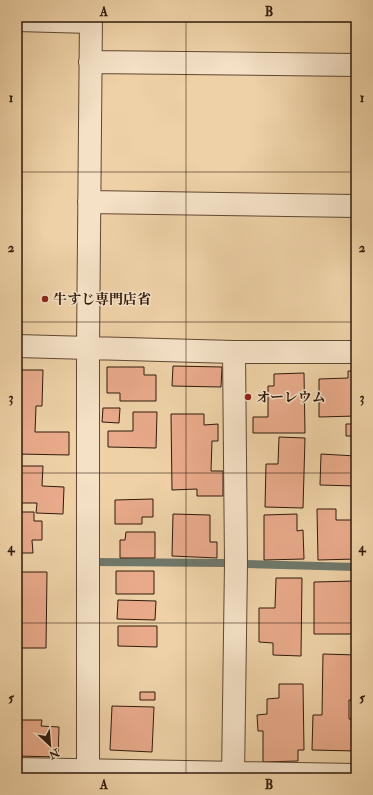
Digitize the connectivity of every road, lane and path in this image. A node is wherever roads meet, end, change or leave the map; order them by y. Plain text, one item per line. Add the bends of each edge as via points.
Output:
1 (91, 19) edge
2 (17, 20) edge
3 (90, 62) junction
4 (356, 65) edge
5 (89, 202) junction
6 (356, 206) edge
7 (17, 346) edge
8 (88, 348) junction
9 (234, 352) junction
10 (356, 352) edge
11 (17, 769) edge
12 (88, 774) edge
13 (233, 775) edge
14 (356, 775) edge

1 - 2 street
1 - 3 street
3 - 4 street
3 - 5 street
5 - 6 street
5 - 8 street
7 - 8 street
8 - 9 street
8 - 12 street
9 - 10 street
9 - 13 street via 236,564
11 - 12 street
12 - 13 street
13 - 14 street

